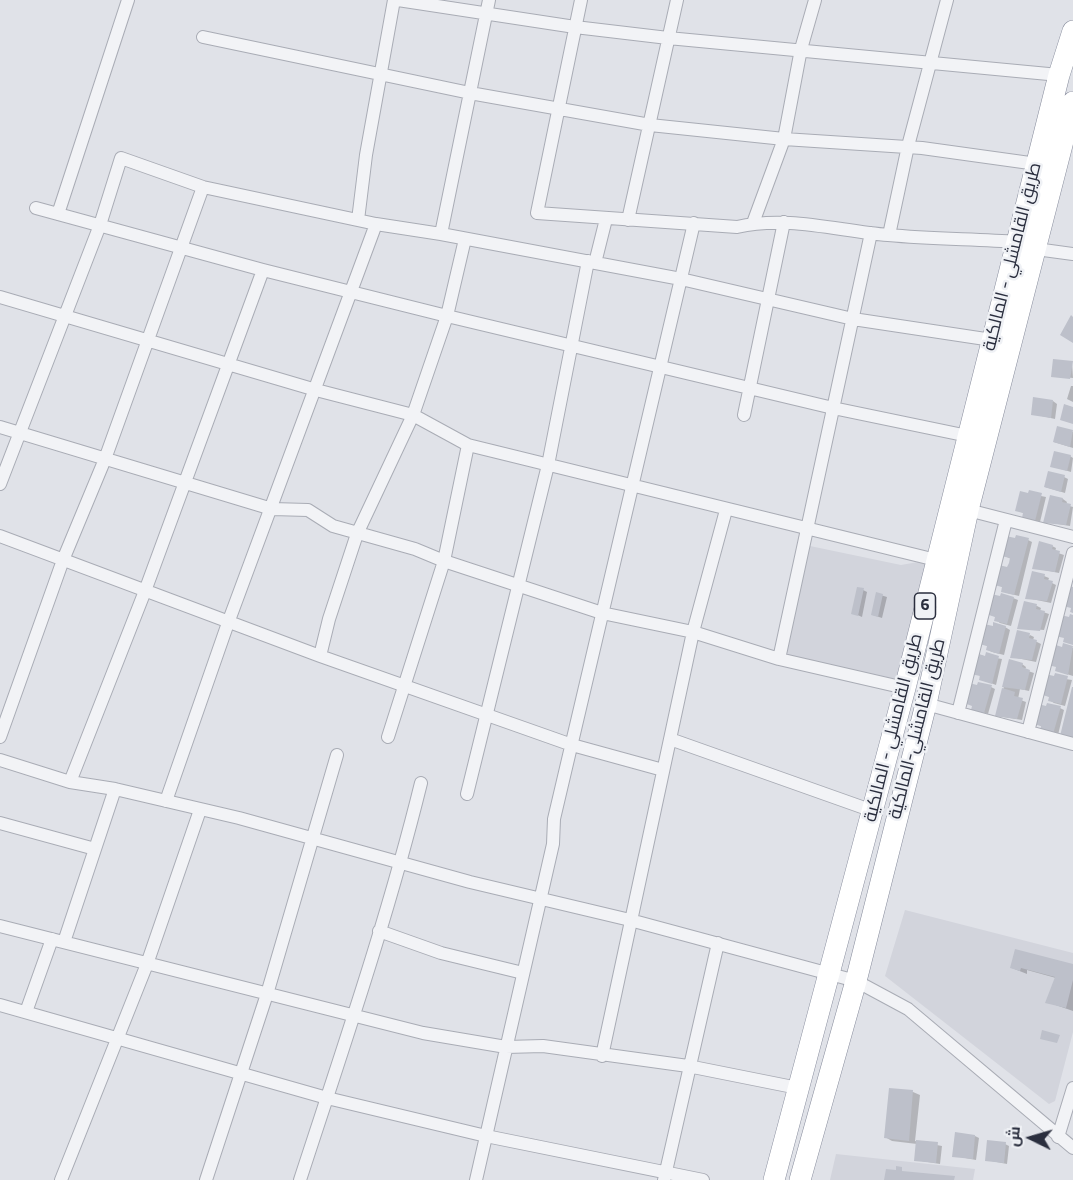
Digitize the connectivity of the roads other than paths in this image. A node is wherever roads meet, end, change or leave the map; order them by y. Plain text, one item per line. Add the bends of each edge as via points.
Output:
1 (128, 0) edge
2 (396, 0) edge
3 (489, 0) edge
4 (581, 0) edge
5 (677, 0) edge
6 (815, 0) edge
7 (947, 0) edge
8 (486, 14) junction
9 (575, 27) junction
10 (1073, 32) edge
11 (203, 37) dead end
12 (668, 38) junction
13 (801, 49) junction
14 (930, 61) junction
15 (381, 73) junction
16 (1059, 75) junction
17 (470, 93) junction
18 (1073, 102) edge
19 (558, 110) junction
20 (650, 125) junction
21 (1070, 130) edge
22 (783, 139) junction
23 (908, 146) junction
24 (1037, 164) junction
25 (203, 187) junction
26 (36, 208) dead end
27 (58, 214) junction
28 (606, 219) junction
29 (358, 220) junction
30 (628, 220) junction
31 (784, 222) junction
32 (694, 223) junction
33 (753, 223) junction
34 (376, 224) junction
35 (100, 225) junction
36 (871, 233) junction
37 (441, 234) junction
38 (889, 235) junction
39 (465, 239) junction
40 (1027, 245) junction
41 (184, 247) junction
42 (1073, 254) edge
43 (592, 262) junction
44 (263, 270) junction
45 (681, 279) junction
46 (352, 292) junction
47 (0, 297) edge
48 (769, 298) junction
49 (447, 316) junction
50 (63, 317) junction
51 (853, 318) junction
52 (992, 340) junction
53 (148, 341) junction
54 (571, 346) junction
55 (228, 363) junction
56 (661, 367) junction
57 (751, 387) junction
58 (316, 390) junction
59 (833, 408) junction
60 (413, 415) junction
61 (744, 415) dead end
62 (0, 427) edge
63 (20, 433) junction
64 (968, 436) junction
65 (468, 445) junction
66 (105, 459) junction
67 (548, 465) junction
68 (183, 483) junction
69 (0, 484) edge
70 (634, 486) junction
71 (272, 509) junction
72 (726, 510) junction
73 (968, 510) junction
74 (1006, 520) junction
75 (807, 531) junction
76 (357, 534) junction
77 (0, 536) edge
78 (1073, 537) edge
79 (944, 554) junction
80 (1073, 554) edge
81 (63, 560) junction
82 (444, 561) junction
83 (519, 584) junction
84 (145, 591) junction
85 (602, 613) junction
86 (228, 622) junction
87 (693, 632) junction
88 (320, 656) junction
89 (779, 659) junction
90 (405, 685) junction
91 (905, 688) junction
92 (899, 711) junction
93 (924, 711) junction
94 (958, 713) junction
95 (487, 714) junction
96 (1028, 732) junction
97 (0, 737) edge
98 (388, 737) dead end
99 (670, 739) junction
100 (1073, 744) edge
101 (572, 745) junction
102 (337, 755) dead end
103 (0, 760) edge
104 (663, 770) junction
105 (70, 782) junction
106 (421, 783) dead end
107 (115, 789) junction
108 (467, 794) dead end
109 (166, 801) junction
110 (200, 810) junction
111 (873, 811) junction
112 (0, 823) edge
113 (312, 840) junction
114 (95, 849) junction
115 (401, 864) junction
116 (540, 898) junction
117 (630, 920) junction
118 (0, 926) edge
119 (379, 931) junction
120 (58, 941) junction
121 (718, 943) junction
122 (147, 964) junction
123 (523, 973) junction
124 (827, 974) junction
125 (856, 981) junction
126 (267, 994) junction
127 (0, 1005) edge
128 (26, 1012) junction
129 (355, 1016) junction
130 (118, 1039) junction
131 (506, 1047) junction
132 (602, 1056) junction
133 (688, 1066) junction
134 (240, 1074) junction
135 (798, 1088) junction
136 (1073, 1088) edge
137 (327, 1098) junction
138 (486, 1136) junction
139 (1058, 1137) junction
140 (1073, 1148) edge
141 (665, 1176) edge
142 (61, 1180) edge
143 (206, 1180) edge
144 (300, 1180) edge
145 (476, 1180) edge
146 (703, 1180) edge
147 (774, 1180) edge
148 (800, 1180) edge

1 - 27 street
2 - 8 street
2 - 15 street
3 - 8 street
4 - 9 street
5 - 12 street
6 - 13 street
7 - 14 street
8 - 9 street
8 - 17 street
9 - 12 street
9 - 19 street
10 - 16 highway, طريق القامشلي - المالكية / 6
11 - 15 street
12 - 13 street
12 - 20 street
13 - 14 street
13 - 22 street
14 - 16 street
14 - 23 street
15 - 17 street
15 - 29 street
16 - 24 highway, طريق القامشلي - المالكية / 6
17 - 19 street
17 - 37 street
18 - 21 highway, طريق القامشلي-المالكية / 6
19 - 20 street
19 - 28 street via 537,213
20 - 22 street
20 - 30 street
21 - 40 highway, طريق القامشلي-المالكية / 6
22 - 23 street
22 - 33 street
23 - 24 street
23 - 38 street
24 - 40 highway, طريق القامشلي - المالكية / 6
25 - 29 street
25 - 35 street via 121,158
25 - 41 street
26 - 27 street
27 - 35 street
28 - 30 street
28 - 43 street
29 - 34 street
30 - 32 street
31 - 33 street
31 - 36 street
31 - 48 street
32 - 33 street via 737,227
32 - 45 street
34 - 37 street
34 - 46 street
35 - 41 street
35 - 50 street
36 - 38 street
36 - 51 street
37 - 39 street
38 - 40 street
39 - 43 street
39 - 49 street
40 - 42 street
40 - 52 highway, طريق القامشلي - المالكية / 6
40 - 73 highway, طريق القامشلي-المالكية / 6
41 - 44 street
41 - 53 street
43 - 45 street
43 - 54 street
44 - 46 street
44 - 55 street
45 - 48 street
45 - 56 street
46 - 49 street
46 - 58 street
47 - 50 street
48 - 51 street
48 - 57 street
49 - 54 street
49 - 60 street
50 - 53 street
50 - 63 street
51 - 52 street
51 - 59 street
52 - 64 highway, طريق القامشلي - المالكية / 6
53 - 55 street
53 - 66 street
54 - 56 street
54 - 67 street
55 - 58 street
55 - 68 street
56 - 57 street
56 - 70 street
57 - 59 street
57 - 61 street
58 - 60 street
58 - 71 street
59 - 64 street
59 - 75 street
60 - 65 street
60 - 76 street
62 - 63 street
63 - 66 street
63 - 69 street
64 - 79 highway, طريق القامشلي - المالكية / 6
65 - 67 street
65 - 82 street
66 - 68 street
66 - 81 street
67 - 70 street
67 - 83 street
68 - 71 street
68 - 84 street
70 - 72 street
70 - 85 street
71 - 76 street via 308,510 333,526
71 - 86 street
72 - 75 street
72 - 87 street
73 - 74 street
73 - 79 highway, طريق القامشلي-المالكية / 6
74 - 78 street
74 - 94 street
75 - 79 street
75 - 89 street
76 - 82 street
76 - 88 street
77 - 81 street
79 - 91 highway, طريق القامشلي - المالكية / 6
79 - 93 highway, طريق القامشلي-المالكية / 6
80 - 96 street
81 - 84 street
81 - 97 street
82 - 83 street
82 - 90 street
83 - 85 street
83 - 95 street
84 - 86 street
84 - 105 street
85 - 87 street
85 - 101 street
86 - 88 street
86 - 109 street
87 - 89 street
87 - 99 street
88 - 90 street
89 - 91 street
90 - 95 street
90 - 98 street
91 - 92 highway, طريق القامشلي - المالكية / 6
92 - 93 highway
92 - 111 highway, طريق القامشلي - المالكية / 6
93 - 94 street
93 - 125 highway, طريق القامشلي-المالكية / 6
94 - 96 street
95 - 101 street
95 - 108 street
96 - 100 street
99 - 104 street
99 - 111 street
101 - 104 street
101 - 116 street
102 - 113 street
103 - 105 street
104 - 117 street
105 - 107 street
106 - 115 street
107 - 109 street
107 - 114 street
109 - 110 street
110 - 113 street
110 - 122 street
111 - 124 highway, طريق القامشلي - المالكية / 6
112 - 114 street
113 - 115 street
113 - 126 street
114 - 120 street
115 - 116 street
115 - 119 street
116 - 117 street
116 - 123 street
117 - 121 street
117 - 132 street
118 - 120 street
119 - 123 street via 441,953
119 - 129 street
120 - 122 street
120 - 128 street
121 - 124 street
121 - 133 street
122 - 126 street
122 - 130 street
123 - 131 street
124 - 125 street
124 - 135 highway, طريق القامشلي - المالكية / 6
125 - 139 street via 908,1009
125 - 148 highway, طريق القامشلي-المالكية / 6
126 - 129 street
126 - 134 street
127 - 128 street
128 - 130 street
129 - 131 street
129 - 137 street
130 - 134 street
130 - 142 street
131 - 132 street via 543,1046
131 - 138 street
132 - 133 street
133 - 135 street
133 - 141 street
134 - 137 street
134 - 143 street
135 - 147 highway, طريق القامشلي - المالكية / 6
136 - 139 street
137 - 138 street
137 - 144 street
138 - 141 street
138 - 145 street
139 - 140 street
141 - 146 street

